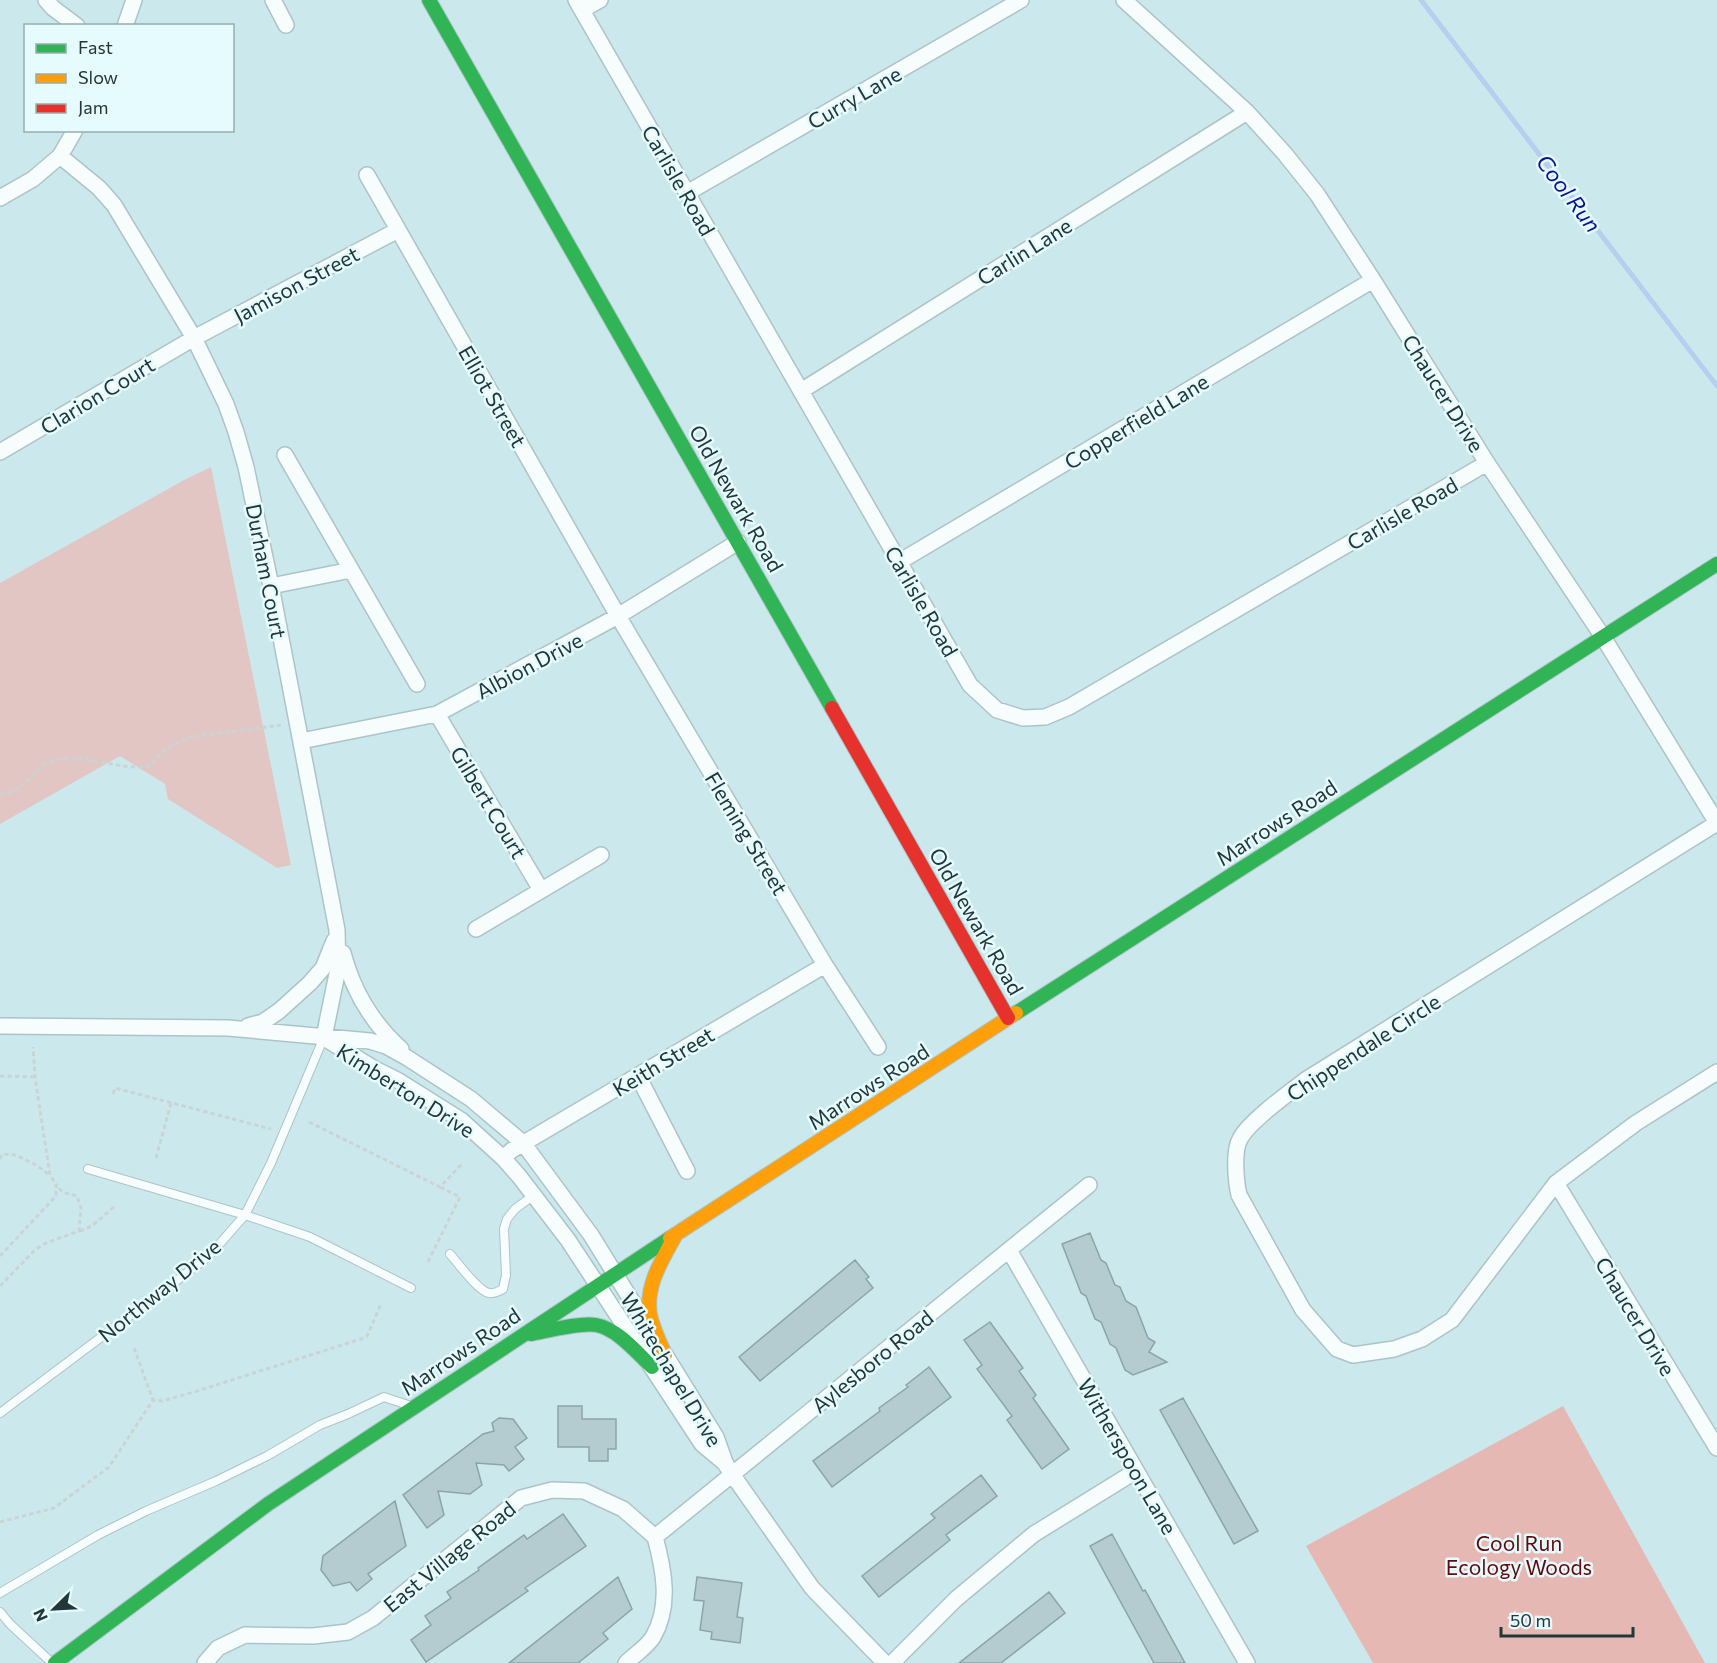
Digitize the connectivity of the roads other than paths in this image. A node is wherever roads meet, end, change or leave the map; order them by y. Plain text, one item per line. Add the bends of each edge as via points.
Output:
1 (46, 0) edge
2 (134, 0) edge
3 (273, 0) edge
4 (429, 0) edge
5 (600, 0) edge
6 (1021, 0) edge
7 (1124, 0) edge
8 (579, 5) edge
9 (73, 24) edge
10 (126, 24) edge
11 (286, 25) dead end
12 (1247, 112) junction
13 (74, 132) edge
14 (60, 156) junction
15 (367, 175) dead end
16 (687, 194) junction
17 (0, 198) edge
18 (398, 230) junction
19 (1373, 280) junction
20 (194, 338) junction
21 (801, 391) junction
22 (0, 452) edge
23 (285, 455) dead end
24 (1487, 463) junction
25 (738, 542) junction
26 (899, 562) junction
27 (1717, 564) edge
28 (351, 570) junction
29 (271, 586) junction
30 (618, 616) junction
31 (1603, 637) junction
32 (417, 684) dead end
33 (436, 714) junction
34 (301, 741) junction
35 (1717, 823) edge
36 (601, 855) dead end
37 (541, 890) junction
38 (476, 929) dead end
39 (337, 930) junction
40 (825, 965) junction
41 (1008, 1018) junction
42 (0, 1026) edge
43 (240, 1029) junction
44 (324, 1037) junction
45 (878, 1047) dead end
46 (420, 1066) junction
47 (1717, 1072) edge
48 (638, 1076) junction
49 (523, 1143) junction
50 (503, 1158) junction
51 (88, 1168) dead end
52 (687, 1171) dead end
53 (1556, 1183) junction
54 (1089, 1185) dead end
55 (534, 1195) junction
56 (245, 1215) junction
57 (675, 1236) junction
58 (1009, 1250) junction
59 (450, 1254) dead end
60 (615, 1274) junction
61 (598, 1285) junction
62 (411, 1288) dead end
63 (522, 1336) junction
64 (665, 1355) junction
65 (652, 1367) junction
66 (414, 1407) junction
67 (0, 1413) edge
68 (1717, 1448) edge
69 (729, 1470) junction
70 (1136, 1471) junction
71 (655, 1537) junction
72 (0, 1593) edge
73 (0, 1612) edge
74 (53, 1663) edge
75 (205, 1663) edge
76 (626, 1663) edge
77 (885, 1663) edge
78 (892, 1663) edge
79 (1247, 1663) edge

1 - 9 street
2 - 10 street
3 - 11 street
4 - 25 street, Old Newark Road
5 - 8 street
6 - 16 street, Curry Lane
7 - 12 street, Chaucer Drive
8 - 16 street, Carlisle Road
12 - 19 street, Chaucer Drive via 1317,194
12 - 21 street, Carlin Lane
13 - 14 street
14 - 17 street via 33,179
14 - 20 street, Durham Court via 114,205
15 - 18 street, Elliot Street
16 - 21 street, Carlisle Road
18 - 20 street, Jamison Street
18 - 30 street, Elliot Street
19 - 24 street, Chaucer Drive
19 - 26 street, Copperfield Lane
20 - 22 street, Clarion Court
20 - 29 street, Durham Court via 236,432
21 - 26 street, Carlisle Road
23 - 28 street
24 - 26 street, Carlisle Road via 1069,707 1045,717 1023,718 997,710 970,685
24 - 31 street, Chaucer Drive
25 - 30 street, Albion Drive
25 - 41 street, Old Newark Road
27 - 31 street, Marrows Road
28 - 29 street
28 - 32 street
29 - 34 street, Durham Court
30 - 33 street, Albion Drive
30 - 40 street, Fleming Street
31 - 35 street, Chaucer Drive
31 - 41 street, Marrows Road
33 - 34 street, Albion Drive
33 - 37 street, Gilbert Court
34 - 39 street, Durham Court
35 - 53 street, Chippendale Circle via 1307,1079 1250,1125 1239,1140 1235,1174 1239,1195 1303,1310 1337,1349 1353,1355 1403,1346 1452,1320
36 - 37 street
37 - 38 street
39 - 43 street via 323,968 310,983 263,1022
39 - 44 street, Durham Court via 338,969
39 - 46 street via 348,970 372,1020
40 - 45 street, Fleming Street
40 - 48 street, Keith Street
41 - 57 street, Marrows Road
42 - 43 street, Kimberton Drive
43 - 44 street, Kimberton Drive
44 - 46 street, Kimberton Drive via 386,1046
44 - 50 street, Kimberton Drive via 461,1120
44 - 56 lane, Northway Drive
46 - 49 street, Kimberton Drive via 471,1099
47 - 53 street, Chippendale Circle via 1636,1123
48 - 49 street, Keith Street
48 - 52 street
49 - 50 street, Keith Street
49 - 60 street, Kimberton Drive
50 - 55 street, Kimberton Drive
51 - 56 lane
53 - 68 street, Chaucer Drive
54 - 58 street, Aylesboro Road
55 - 59 lane via 507,1219 503,1289 487,1293
55 - 61 street, Kimberton Drive
56 - 62 lane via 310,1236
56 - 67 lane, Northway Drive via 208,1257
57 - 60 street, Marrows Road
57 - 64 street via 651,1284 649,1299 651,1317
58 - 69 street, Aylesboro Road
58 - 70 street, Witherspoon Lane
60 - 61 street, Marrows Road
60 - 64 street, Whitechapel Drive
61 - 63 street, Marrows Road
61 - 65 street, Whitechapel Drive
63 - 65 street via 596,1325 618,1335
63 - 66 street, Marrows Road
64 - 69 street, Whitechapel Drive via 716,1437
65 - 69 street, Whitechapel Drive via 702,1444
66 - 72 lane via 384,1397 320,1425 237,1471 98,1535
66 - 74 street, Marrows Road via 268,1504
69 - 71 street, Aylesboro Road
69 - 77 street, Whitechapel Drive via 812,1588
70 - 78 street via 1034,1534 956,1599
70 - 79 street, Witherspoon Lane
71 - 75 street, East Village Road via 623,1509 584,1491 552,1490 520,1498 373,1618 348,1632 245,1635 218,1648
71 - 76 street via 663,1564 665,1599 660,1621 652,1639
73 - 74 lane

